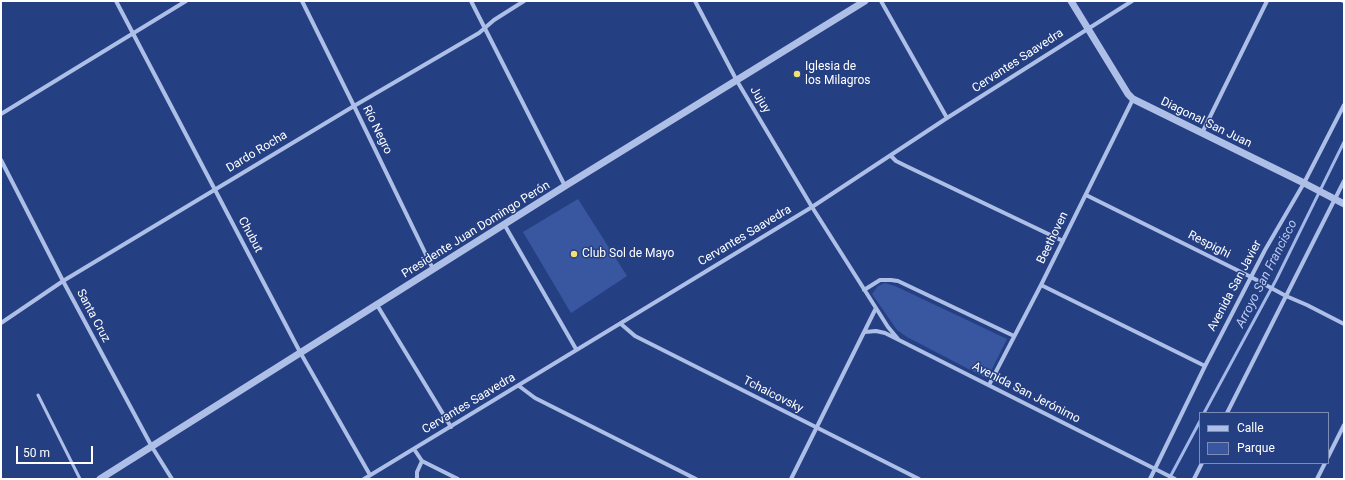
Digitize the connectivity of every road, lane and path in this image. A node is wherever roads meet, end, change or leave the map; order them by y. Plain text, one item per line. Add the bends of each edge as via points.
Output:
1 (116, 1) edge
2 (186, 1) edge
3 (302, 1) edge
4 (471, 1) edge
5 (524, 1) edge
6 (695, 1) edge
7 (865, 1) edge
8 (881, 1) edge
9 (1071, 1) edge
10 (1132, 1) edge
11 (1267, 1) edge
12 (485, 27) junction
13 (1087, 28) junction
14 (132, 34) junction
15 (736, 81) junction
16 (1133, 99) junction
17 (1344, 104) edge
18 (354, 106) junction
19 (1, 114) edge
20 (947, 118) junction
21 (1202, 133) junction
22 (891, 156) junction
23 (1, 160) edge
24 (1344, 181) edge
25 (1307, 184) junction
26 (566, 186) junction
27 (214, 190) junction
28 (1086, 195) junction
29 (1335, 200) junction
30 (1344, 204) edge
31 (812, 207) junction
32 (504, 224) junction
33 (1063, 241) junction
34 (433, 269) junction
35 (1251, 277) junction
36 (63, 281) junction
37 (1041, 285) junction
38 (864, 290) junction
39 (1286, 296) junction
40 (377, 305) junction
41 (876, 308) junction
42 (1, 323) edge
43 (620, 324) junction
44 (1344, 324) edge
45 (865, 332) junction
46 (1014, 336) junction
47 (898, 339) junction
48 (576, 349) junction
49 (300, 352) junction
50 (1205, 366) junction
51 (989, 385) junction
52 (519, 386) junction
53 (38, 395) dead end
54 (1228, 412) edge
55 (1344, 425) edge
56 (451, 427) junction
57 (817, 428) junction
58 (1339, 434) junction
59 (1344, 436) edge
60 (152, 447) junction
61 (414, 449) junction
62 (1329, 454) edge
63 (422, 461) junction
64 (1202, 464) edge
65 (1324, 464) edge
66 (1155, 469) junction
67 (370, 475) junction
68 (80, 479) edge
69 (100, 479) edge
70 (172, 479) edge
71 (364, 479) edge
72 (417, 479) edge
73 (458, 479) edge
74 (696, 479) edge
75 (791, 479) edge
76 (919, 479) edge
77 (1150, 479) edge
78 (1175, 479) edge
79 (1194, 479) edge
80 (1317, 479) edge

1 - 14 street, Chubut
2 - 14 street
3 - 18 street, Río Negro
4 - 12 street
5 - 12 street, Dardo Rocha
6 - 15 street, Jujuy
7 - 15 street, Presidente Juan Domingo Perón
8 - 20 street
9 - 13 street, Diagonal San Juan
10 - 13 street, Cervantes Saavedra
11 - 21 street
12 - 18 street, Dardo Rocha via 479,33
12 - 26 street
13 - 16 street, Diagonal San Juan
13 - 20 street, Cervantes Saavedra
14 - 19 street
14 - 27 street, Chubut
15 - 26 street, Presidente Juan Domingo Perón
15 - 31 street, Jujuy
16 - 21 street, Diagonal San Juan
16 - 28 street, Beethoven
17 - 25 street, Avenida San Javier
18 - 27 street, Dardo Rocha
18 - 34 street, Río Negro
20 - 22 street, Cervantes Saavedra
21 - 25 street, Diagonal San Juan
22 - 31 street, Cervantes Saavedra
22 - 33 street via 906,166
23 - 36 street, Santa Cruz
24 - 29 street
25 - 29 street, Diagonal San Juan
25 - 35 street, Avenida San Javier
26 - 32 street, Presidente Juan Domingo Perón
27 - 36 street, Dardo Rocha
27 - 49 street, Chubut
28 - 33 street, Beethoven
28 - 35 street, Respighi
29 - 30 street, Diagonal San Juan
29 - 39 street
31 - 38 street, Jujuy
31 - 43 street, Cervantes Saavedra
32 - 34 street, Presidente Juan Domingo Perón
32 - 48 street
33 - 37 street, Beethoven
34 - 40 street, Presidente Juan Domingo Perón
35 - 39 street, Respighi
35 - 50 street, Avenida San Javier
36 - 42 street, Dardo Rocha
36 - 60 street, Santa Cruz
37 - 46 street, Beethoven
37 - 50 street
38 - 41 street, Jujuy
38 - 46 street via 880,280 898,281
39 - 44 street, Respighi
39 - 54 street
40 - 49 street, Presidente Juan Domingo Perón
40 - 56 street
41 - 45 street
41 - 47 street, Jujuy
43 - 48 street, Cervantes Saavedra
43 - 57 street, Tchaicovsky via 635,336
45 - 47 street, Avenida San Jerónimo via 876,331
45 - 57 street
46 - 51 street, Beethoven
47 - 51 street, Avenida San Jerónimo
48 - 52 street, Cervantes Saavedra
49 - 60 street, Presidente Juan Domingo Perón
49 - 67 street, Chubut
50 - 66 street, Avenida San Javier
51 - 66 street, Avenida San Jerónimo
52 - 56 street, Cervantes Saavedra
52 - 74 street via 535,398
53 - 68 lane
55 - 58 street
56 - 61 street, Cervantes Saavedra
57 - 75 street
57 - 76 street, Tchaicovsky
58 - 59 street
58 - 62 street
60 - 69 street, Presidente Juan Domingo Perón
60 - 70 street, Santa Cruz
61 - 63 street
61 - 67 street, Cervantes Saavedra
63 - 72 street
63 - 73 street
64 - 79 street
65 - 80 street
66 - 77 street, Avenida San Javier
66 - 78 street, Avenida San Jerónimo
67 - 71 street, Cervantes Saavedra

